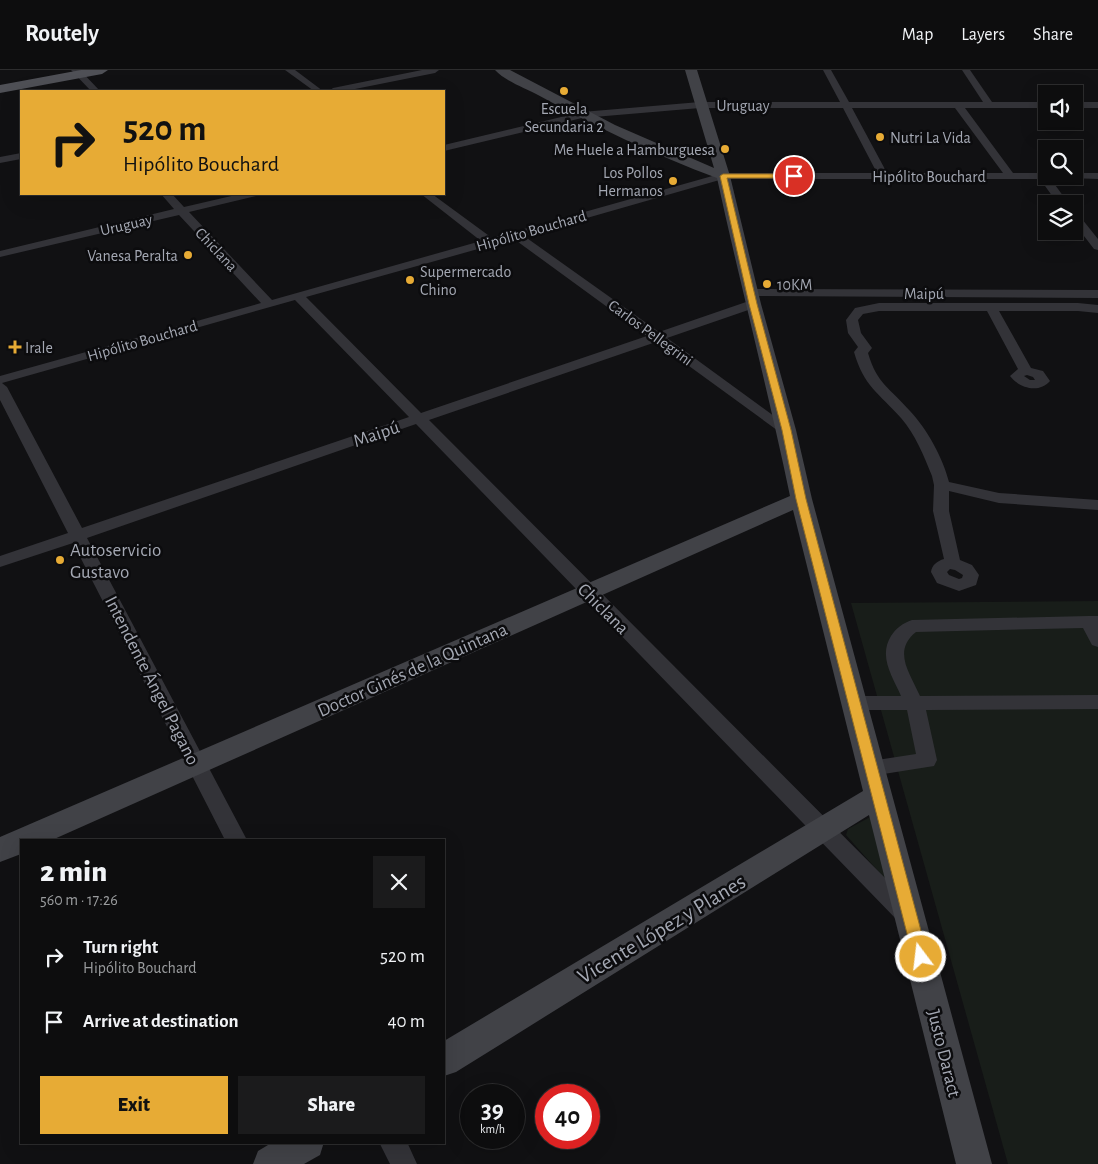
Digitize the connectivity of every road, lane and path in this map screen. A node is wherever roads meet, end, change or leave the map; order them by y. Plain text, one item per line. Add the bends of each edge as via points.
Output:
1 (102, 70) edge
2 (289, 70) edge
3 (436, 70) edge
4 (501, 70) edge
5 (691, 70) edge
6 (827, 70) edge
7 (966, 70) edge
8 (77, 72) edge
9 (0, 89) edge
10 (95, 90) edge
11 (318, 90) edge
12 (338, 90) edge
13 (700, 105) junction
14 (846, 105) junction
15 (958, 105) junction
16 (989, 105) junction
17 (1038, 105) edge
18 (1083, 105) edge
19 (1098, 105) edge
20 (582, 115) junction
21 (445, 148) edge
22 (20, 156) edge
23 (0, 160) edge
24 (723, 176) junction
25 (884, 176) junction
26 (1010, 176) junction
27 (1038, 176) edge
28 (1083, 176) edge
29 (1098, 176) edge
30 (167, 195) edge
31 (248, 195) edge
32 (427, 195) edge
33 (181, 210) junction
34 (1083, 228) edge
35 (515, 234) junction
36 (490, 242) junction
37 (1098, 247) edge
38 (0, 254) edge
39 (1098, 294) edge
40 (298, 296) junction
41 (752, 298) junction
42 (269, 304) junction
43 (991, 307) junction
44 (1098, 309) edge
45 (657, 337) junction
46 (1026, 371) dead end
47 (0, 380) edge
48 (0, 387) edge
49 (418, 418) junction
50 (786, 430) junction
51 (942, 486) junction
52 (801, 499) junction
53 (1098, 505) edge
54 (79, 535) junction
55 (0, 562) edge
56 (952, 564) dead end
57 (589, 592) junction
58 (1093, 622) edge
59 (1098, 641) edge
60 (1098, 702) edge
61 (854, 703) junction
62 (915, 704) junction
63 (197, 764) junction
64 (874, 782) junction
65 (822, 829) junction
66 (24, 839) edge
67 (235, 839) edge
68 (20, 841) edge
69 (0, 850) edge
70 (911, 920) junction
71 (445, 1059) edge
72 (304, 1144) edge
73 (393, 1144) edge
74 (271, 1164) edge
75 (404, 1164) edge
76 (974, 1164) edge

1 - 8 main road
2 - 11 street
3 - 12 street
4 - 20 street
5 - 13 street, Justo Daract
6 - 14 street
7 - 16 street
8 - 9 main road
8 - 10 street
13 - 14 street, Uruguay
13 - 20 street, Uruguay
13 - 24 street, Justo Daract
14 - 15 street, Uruguay
14 - 25 street
15 - 16 street, Uruguay
15 - 26 street
16 - 17 street, Uruguay
18 - 19 street
20 - 21 street, Uruguay
20 - 24 street
22 - 23 street
24 - 25 street, Hipólito Bouchard
24 - 35 street, Hipólito Bouchard
24 - 41 street, Justo Daract
25 - 26 street, Hipólito Bouchard
26 - 27 street, Hipólito Bouchard
28 - 29 street
30 - 33 street, Chiclana
31 - 33 street, Uruguay
32 - 36 street
33 - 38 street, Uruguay
33 - 42 street, Chiclana
34 - 37 street
35 - 36 street, Hipólito Bouchard
35 - 45 street, Carlos Pellegrini
36 - 40 street, Hipólito Bouchard
39 - 41 street, Maipú
40 - 42 street, Hipólito Bouchard
40 - 49 street, Chiclana
41 - 45 street, Maipú
41 - 50 street, Justo Daract
42 - 47 street, Hipólito Bouchard
43 - 44 street
43 - 46 street
43 - 51 street via 879,307 860,311 852,320 852,329 865,348 861,352 868,374 912,424 931,456
45 - 49 street, Maipú
45 - 50 street, Carlos Pellegrini
48 - 54 street, Intendente Ángel Pagano
49 - 54 street, Maipú
49 - 57 street, Chiclana
50 - 52 street, Justo Daract
51 - 53 street via 999,498
51 - 56 street via 941,511
52 - 57 street, Doctor Ginés de la Quintana
52 - 61 street, Justo Daract
54 - 55 street, Maipú
54 - 63 street, Intendente Ángel Pagano
57 - 63 street, Doctor Ginés de la Quintana
57 - 65 street, Chiclana
58 - 59 street
58 - 62 street via 912,626 901,632 896,641 895,666
60 - 62 street
61 - 62 street
61 - 64 street, Justo Daract
62 - 64 street via 927,760
63 - 66 street, Doctor Ginés de la Quintana
63 - 67 street, Intendente Ángel Pagano
64 - 65 street, Vicente López y Planes
64 - 70 street, Justo Daract
65 - 70 street, Chiclana
65 - 71 street, Vicente López y Planes
68 - 69 street, Doctor Ginés de la Quintana
70 - 76 street, Justo Daract
72 - 74 street
73 - 75 street

